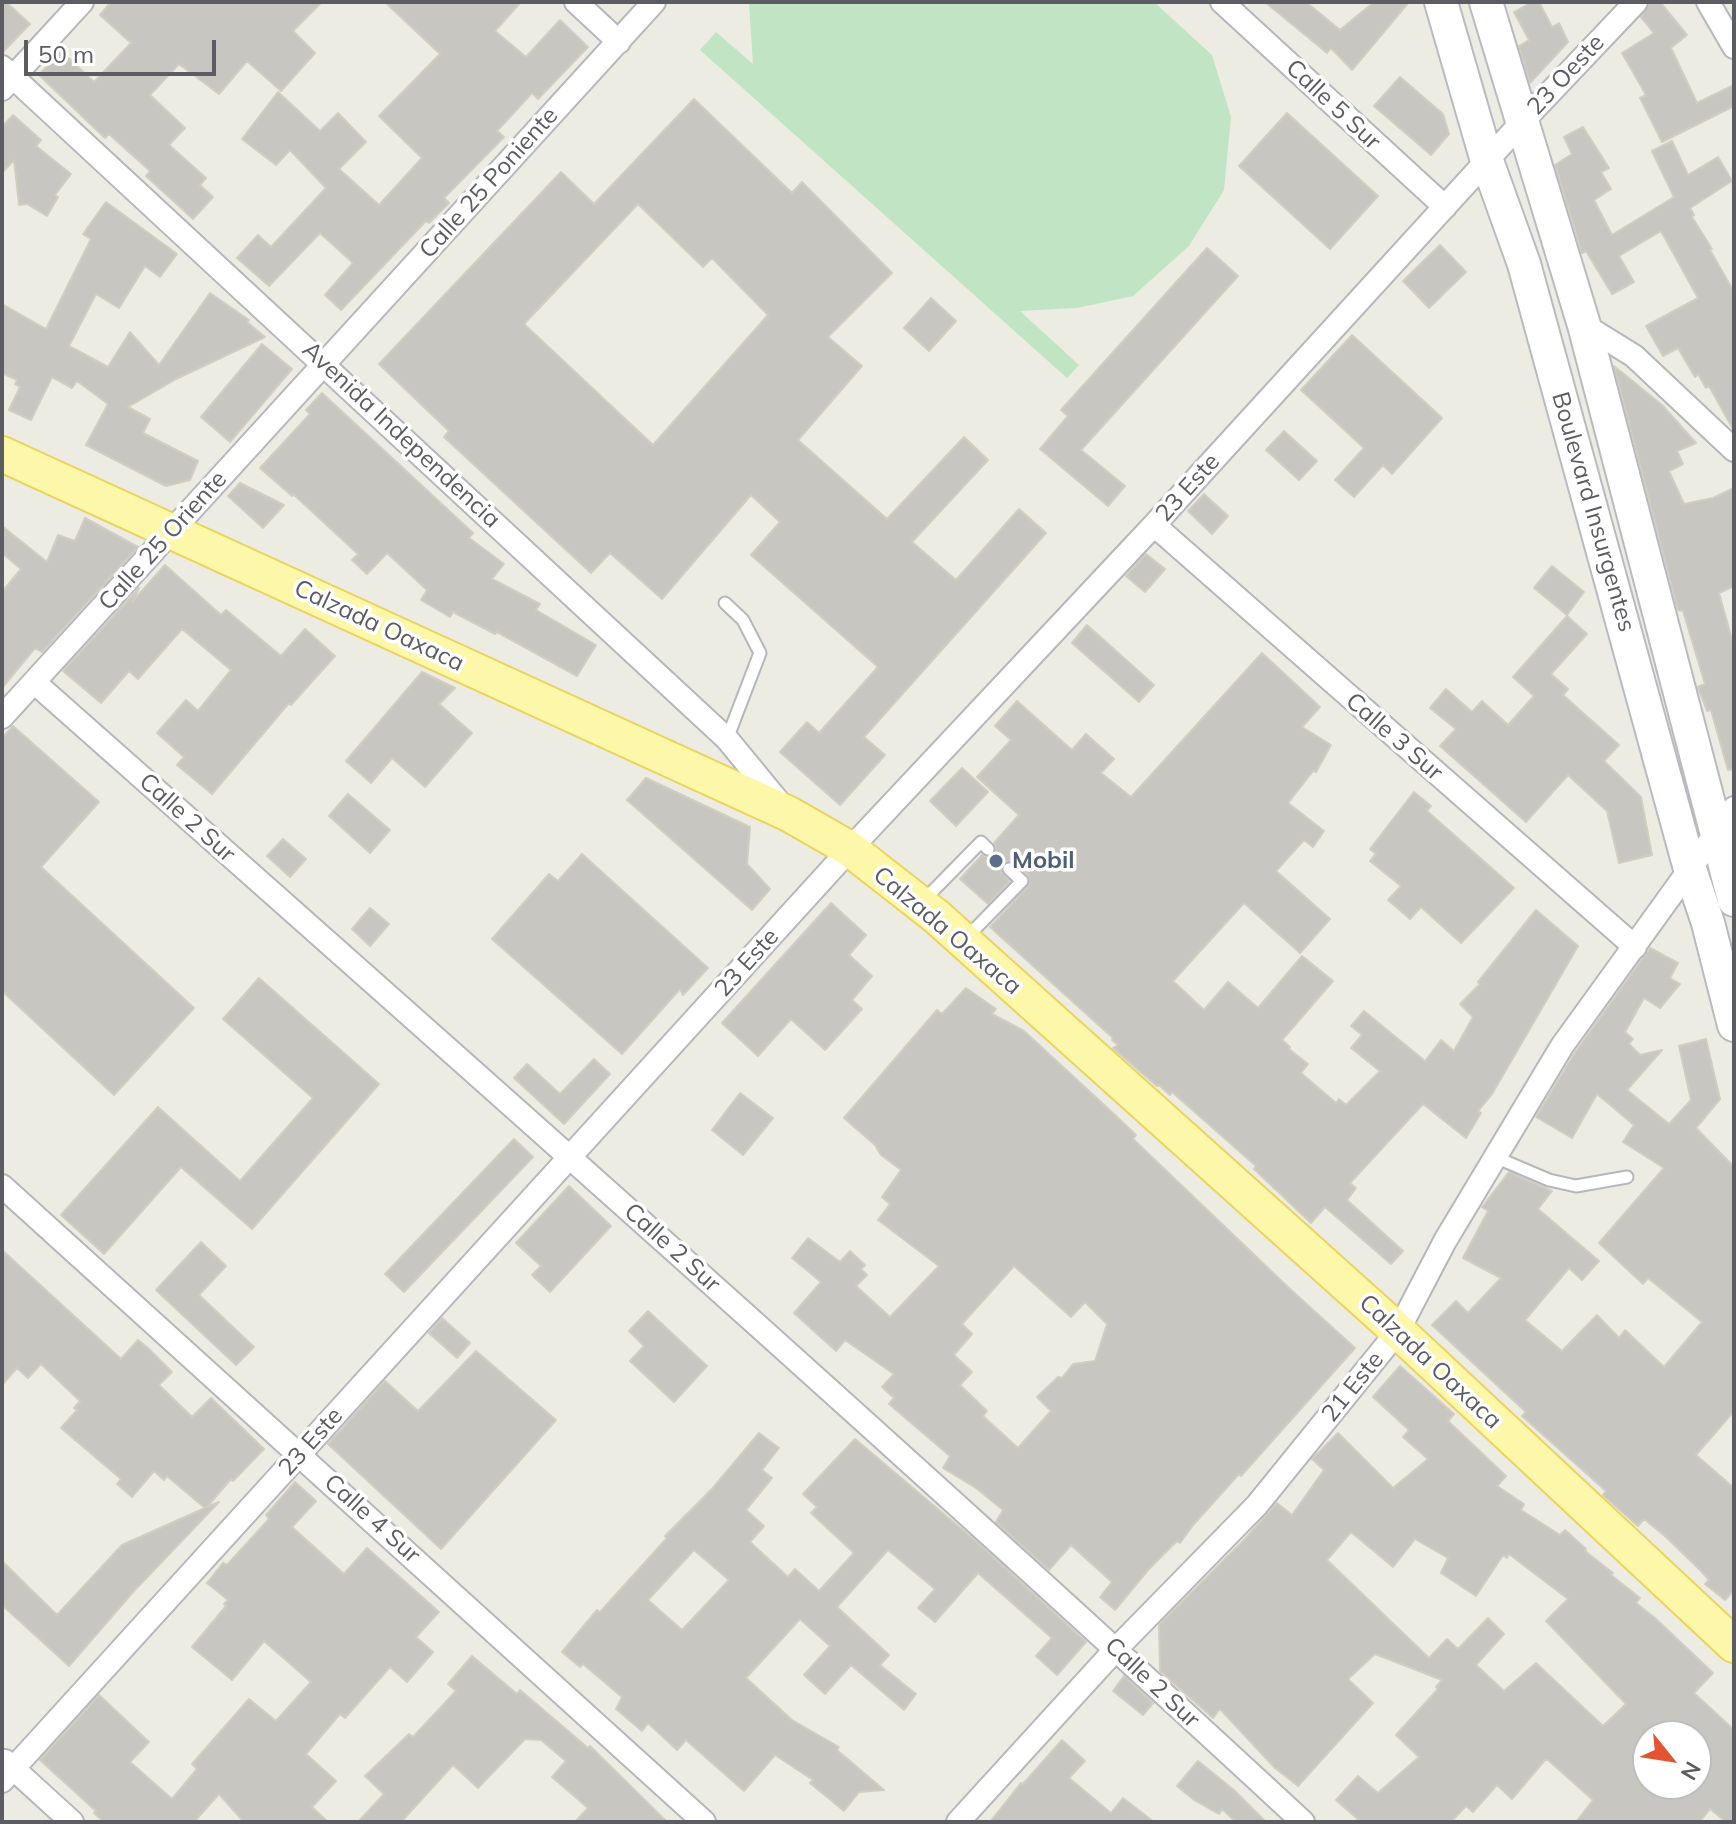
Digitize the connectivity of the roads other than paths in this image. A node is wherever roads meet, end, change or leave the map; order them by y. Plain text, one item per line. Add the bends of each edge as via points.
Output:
1 (82, 2) edge
2 (576, 2) edge
3 (654, 2) edge
4 (1222, 2) edge
5 (1441, 2) edge
6 (1486, 2) edge
7 (1636, 2) edge
8 (1708, 2) edge
9 (619, 42) junction
10 (1734, 47) edge
11 (6, 78) edge
12 (1523, 121) junction
13 (1493, 156) junction
14 (1445, 207) junction
15 (1584, 325) junction
16 (324, 364) junction
17 (1734, 450) edge
18 (2, 454) edge
19 (1154, 525) junction
20 (172, 531) junction
21 (725, 603) dead end
22 (34, 682) junction
23 (2, 717) edge
24 (727, 739) junction
25 (1734, 808) edge
26 (789, 814) junction
27 (850, 849) junction
28 (988, 849) dead end
29 (1701, 852) junction
30 (1009, 869) dead end
31 (1734, 900) edge
32 (920, 904) junction
33 (962, 941) junction
34 (1635, 947) junction
35 (1734, 1025) edge
36 (571, 1157) junction
37 (1495, 1157) junction
38 (1627, 1177) dead end
39 (2, 1186) edge
40 (1398, 1331) junction
41 (300, 1454) junction
42 (1734, 1645) edge
43 (1116, 1649) junction
44 (6, 1769) edge
45 (72, 1822) edge
46 (704, 1822) edge
47 (958, 1822) edge
48 (1303, 1822) edge

1 - 11 street
2 - 9 street
3 - 9 street, Calle 25 Poniente
4 - 14 street, Calle 5 Sur
5 - 13 main road, Boulevard Insurgentes
6 - 12 main road, Boulevard Insurgentes
7 - 12 street, 23 Oeste
8 - 10 street
9 - 16 street, Calle 25 Poniente
11 - 16 street, Avenida Independencia
12 - 13 street, 23 Oeste
12 - 15 main road, Boulevard Insurgentes
13 - 14 street, 23 Este
13 - 29 main road, Boulevard Insurgentes
14 - 19 street, 23 Este
15 - 17 street via 1634,356
15 - 29 main road, Boulevard Insurgentes
16 - 20 street, Calle 25 Oriente
16 - 24 street, Avenida Independencia
18 - 20 main road, Calzada Oaxaca
19 - 27 street, 23 Este
19 - 34 street, Calle 3 Sur
20 - 22 street, Calle 25 Oriente
20 - 26 main road, Calzada Oaxaca
21 - 24 lane via 743,620 760,653
22 - 23 street, Calle 25 Oriente
22 - 36 street, Calle 2 Sur
24 - 26 street, Avenida Independencia
25 - 29 street, 21 Este
26 - 27 main road, Calzada Oaxaca
27 - 32 main road, Calzada Oaxaca
27 - 36 street, 23 Este
28 - 32 lane via 981,842
29 - 31 main road, Boulevard Insurgentes
29 - 34 street, 21 Este
29 - 35 main road, Boulevard Insurgentes via 1708,923
30 - 33 lane via 1022,881
32 - 33 main road, Calzada Oaxaca
33 - 40 main road, Calzada Oaxaca
34 - 37 street, 21 Este via 1562,1046
36 - 41 street, 23 Este
36 - 43 street, Calle 2 Sur
37 - 38 lane via 1576,1186
37 - 40 street, 21 Este
39 - 41 street, Calle 4 Sur
40 - 42 main road, Calzada Oaxaca
40 - 43 street, 21 Este via 1257,1505
41 - 44 street, 23 Este
41 - 46 street, Calle 4 Sur
43 - 47 street, 21 Este
43 - 48 street, Calle 2 Sur
44 - 45 street

